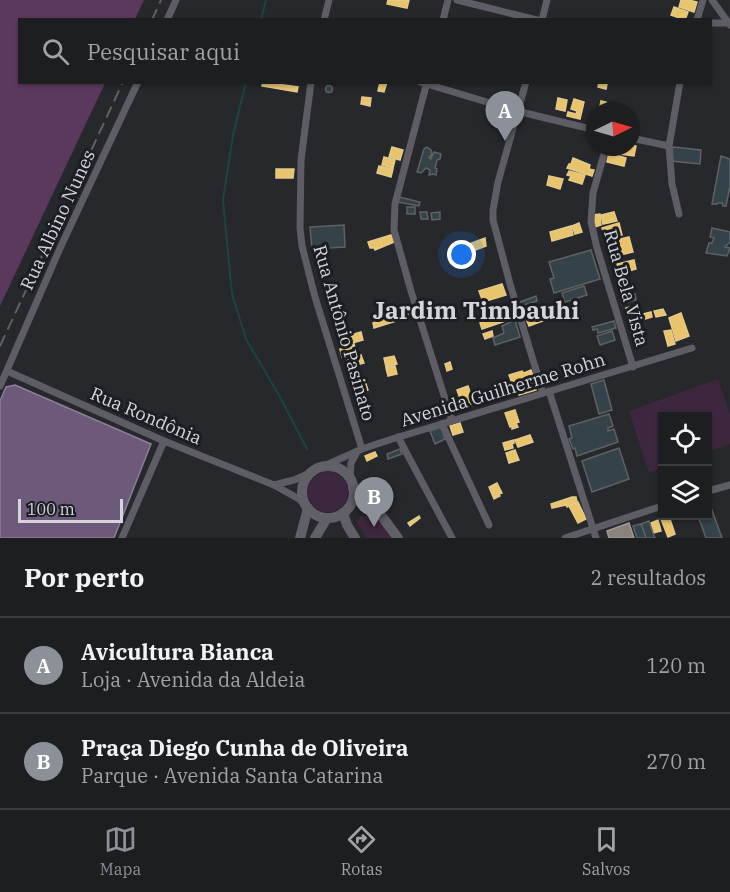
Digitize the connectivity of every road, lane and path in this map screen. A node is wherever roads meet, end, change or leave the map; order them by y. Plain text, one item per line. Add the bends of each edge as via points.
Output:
1 (176, 0) edge
2 (329, 0) edge
3 (448, 0) edge
4 (457, 0) edge
5 (547, 0) edge
6 (703, 0) edge
7 (712, 0) edge
8 (168, 18) edge
9 (324, 18) edge
10 (444, 18) edge
11 (529, 18) edge
12 (542, 18) edge
13 (698, 18) edge
14 (712, 23) edge
15 (729, 24) edge
16 (137, 84) edge
17 (312, 84) edge
18 (425, 84) edge
19 (428, 84) edge
20 (525, 84) edge
21 (680, 84) edge
22 (517, 111) junction
23 (586, 128) edge
24 (640, 140) edge
25 (669, 146) junction
26 (603, 156) edge
27 (679, 214) dead end
28 (692, 348) dead end
29 (633, 367) junction
30 (7, 371) junction
31 (0, 386) edge
32 (546, 392) junction
33 (452, 421) junction
34 (442, 424) junction
35 (398, 437) junction
36 (164, 441) junction
37 (360, 450) junction
38 (324, 466) junction
39 (310, 473) junction
40 (351, 484) junction
41 (274, 485) junction
42 (730, 485) edge
43 (712, 490) edge
44 (369, 501) junction
45 (307, 506) junction
46 (658, 508) edge
47 (347, 509) junction
48 (327, 518) junction
49 (489, 525) dead end
50 (593, 528) junction
51 (122, 538) edge
52 (300, 538) edge
53 (315, 538) edge
54 (355, 538) edge
55 (398, 538) edge
56 (452, 538) edge
57 (565, 538) edge
58 (596, 538) edge

1 - 8 street
2 - 9 street
3 - 10 street
4 - 11 street
5 - 12 street
6 - 13 street
7 - 15 street
14 - 15 street
16 - 30 street, Rua Albino Nunes
17 - 37 street, Rua Antônio Pasinato via 301,160 302,246
18 - 33 street via 395,204 394,230
19 - 22 street
20 - 22 street
21 - 25 street
22 - 23 street
22 - 32 street via 498,182 493,220
24 - 25 street
25 - 27 street
26 - 29 street, Rua Bela Vista via 593,193 591,222
28 - 29 street, Avenida Guilherme Rohn
29 - 32 street, Avenida Guilherme Rohn
30 - 31 street, Rua Albino Nunes
30 - 36 street, Rua Rondônia
32 - 33 street, Avenida Guilherme Rohn
32 - 50 street
33 - 34 street, Avenida Guilherme Rohn
34 - 35 street, Avenida Guilherme Rohn
34 - 49 street
35 - 37 street, Avenida Guilherme Rohn
35 - 56 street
36 - 41 street, Rua Rondônia
36 - 51 street
37 - 38 street, Avenida Guilherme Rohn
37 - 40 street via 351,462
38 - 39 street
38 - 40 street via 345,473
39 - 41 street
39 - 45 street via 302,486
40 - 44 street
40 - 47 street via 353,496
41 - 45 street, Rua Rondônia
42 - 43 street
44 - 47 street
44 - 55 street
45 - 48 street via 313,514
45 - 52 street
46 - 50 street
47 - 48 street
47 - 54 street via 347,525
48 - 53 street
50 - 57 street
50 - 58 street

